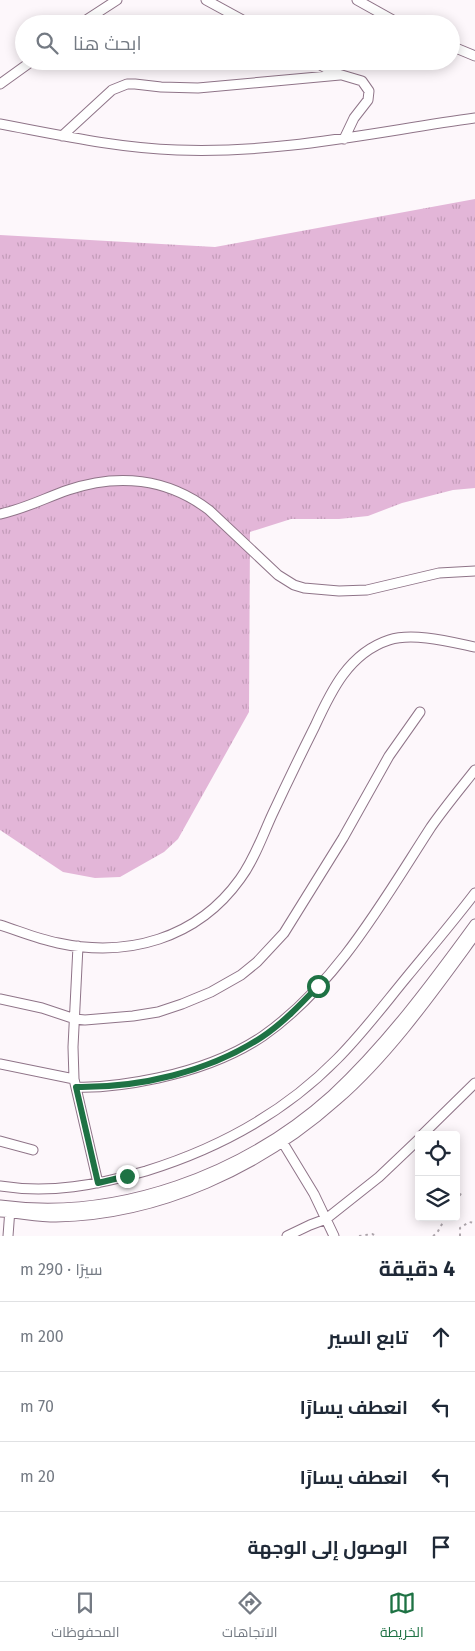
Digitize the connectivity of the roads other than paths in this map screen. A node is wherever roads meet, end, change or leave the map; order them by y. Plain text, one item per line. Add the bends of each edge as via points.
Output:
1 (118, 0) edge
2 (206, 0) edge
3 (357, 0) edge
4 (94, 15) edge
5 (234, 15) edge
6 (384, 15) edge
7 (460, 50) edge
8 (475, 56) edge
9 (19, 70) edge
10 (330, 70) edge
11 (340, 75) junction
12 (0, 84) edge
13 (475, 118) edge
14 (0, 124) edge
15 (62, 136) junction
16 (344, 139) junction
17 (0, 514) edge
18 (475, 571) edge
19 (475, 647) edge
20 (420, 712) dead end
21 (475, 770) edge
22 (475, 893) edge
23 (475, 924) edge
24 (0, 925) edge
25 (475, 935) edge
26 (78, 946) junction
27 (0, 999) edge
28 (75, 1019) junction
29 (0, 1064) edge
30 (75, 1083) junction
31 (475, 1084) edge
32 (426, 1131) edge
33 (280, 1138) junction
34 (0, 1141) edge
35 (415, 1143) edge
36 (33, 1150) dead end
37 (98, 1183) junction
38 (0, 1186) edge
39 (0, 1205) edge
40 (6, 1210) edge
41 (326, 1219) junction
42 (8, 1236) edge
43 (287, 1236) edge
44 (334, 1236) edge

1 - 4 street
2 - 5 street
3 - 6 street
7 - 8 street
9 - 12 street
10 - 11 street
11 - 15 street via 198,88 127,84 112,90
11 - 16 street via 362,81 369,91 368,100
13 - 16 street
14 - 15 street
15 - 16 street via 141,148 202,151 280,148
17 - 18 street via 88,485 119,480 146,482 173,489 198,502 278,575 304,588 366,590 440,573
19 - 26 street via 404,637 383,642 366,652 348,668 324,705 248,866 220,902 189,926 151,942 115,948
20 - 28 street via 389,756 344,838 284,933 256,962 211,992 166,1010 133,1016
21 - 30 street via 432,827 361,935 318,986 276,1026 246,1046 178,1074 123,1085
22 - 37 street via 351,1044 288,1102 252,1126 199,1151
23 - 33 street via 362,1065 331,1096
24 - 26 street via 42,939
25 - 33 street via 368,1070 337,1101
26 - 28 street
27 - 28 street
28 - 30 street
29 - 30 street
30 - 37 street
31 - 32 street
33 - 40 street via 229,1172 158,1201 106,1212 55,1217
33 - 41 street
34 - 36 street
35 - 41 street via 379,1177
37 - 38 street via 51,1190
39 - 40 street
40 - 42 street
41 - 43 street
41 - 44 street

